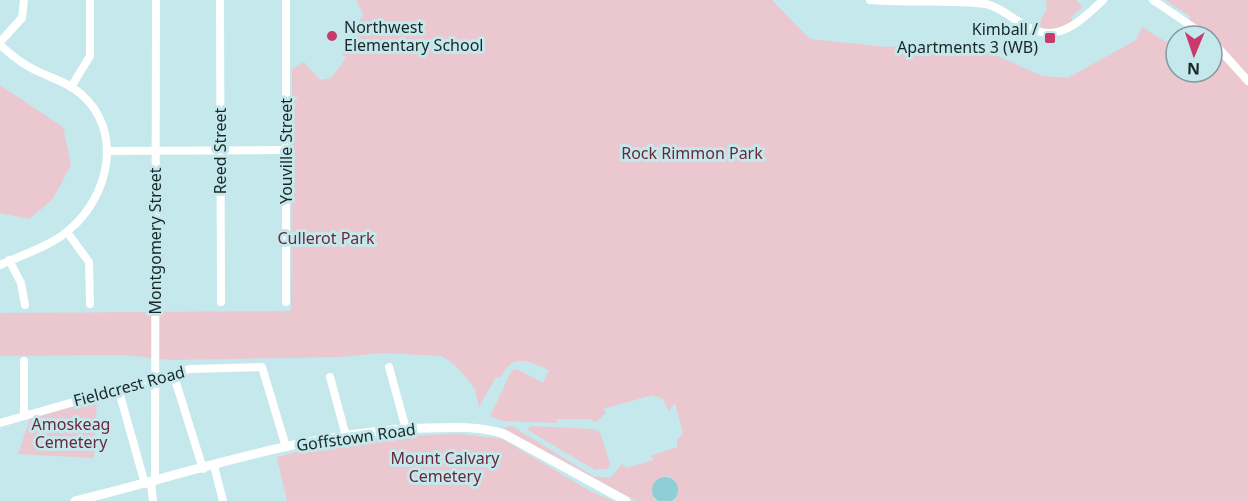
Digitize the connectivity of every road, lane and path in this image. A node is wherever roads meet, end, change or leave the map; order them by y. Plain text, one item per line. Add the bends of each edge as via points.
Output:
1 (24, 0) edge
2 (90, 0) edge
3 (156, 0) edge
4 (220, 0) edge
5 (286, 0) edge
6 (870, 0) edge
7 (1104, 0) edge
8 (1153, 0) edge
9 (1188, 24) edge
10 (0, 43) edge
11 (1224, 54) edge
12 (1248, 81) edge
13 (71, 87) junction
14 (286, 150) junction
15 (155, 151) junction
16 (220, 151) junction
17 (107, 152) junction
18 (67, 232) junction
19 (9, 260) junction
20 (0, 265) edge
21 (221, 302) dead end
22 (286, 302) dead end
23 (90, 304) dead end
24 (25, 305) dead end
25 (24, 361) dead end
26 (388, 367) dead end
27 (173, 373) junction
28 (156, 376) junction
29 (330, 377) dead end
30 (118, 388) junction
31 (24, 415) junction
32 (0, 423) edge
33 (406, 429) junction
34 (346, 436) junction
35 (285, 447) junction
36 (214, 466) junction
37 (203, 469) junction
38 (150, 482) junction
39 (107, 497) edge
40 (75, 501) edge
41 (153, 501) edge
42 (223, 501) edge
43 (626, 501) edge

1 - 10 street via 22,18
2 - 13 street via 90,56
3 - 15 street, Montgomery Street
4 - 16 street, Reed Street
5 - 14 street, Youville Street
6 - 7 street via 988,4 1031,28 1049,33 1072,25
8 - 9 street
10 - 13 street via 30,68
11 - 12 street
13 - 17 street via 101,120
14 - 16 street
14 - 22 street, Youville Street
15 - 16 street
15 - 17 street
15 - 28 street, Montgomery Street
16 - 21 street, Reed Street
17 - 18 street via 105,175 95,199
18 - 19 street
18 - 23 street via 89,262
19 - 20 street
19 - 24 street via 21,283
25 - 31 street
26 - 33 street
27 - 28 street, Fieldcrest Road
27 - 35 street, Fieldcrest Road via 196,368 262,367
27 - 37 street
28 - 30 street, Fieldcrest Road
28 - 38 street, Montgomery Street
29 - 34 street
30 - 31 street, Fieldcrest Road
30 - 38 street
31 - 32 street, Fieldcrest Road
33 - 34 main road, Goffstown Road
33 - 43 main road, Goffstown Road via 498,432
34 - 35 main road, Goffstown Road
35 - 36 main road, Goffstown Road
36 - 37 main road, Goffstown Road
36 - 42 street
37 - 38 main road, Goffstown Road
38 - 39 main road, Goffstown Road
38 - 41 street
39 - 40 main road, Goffstown Road

